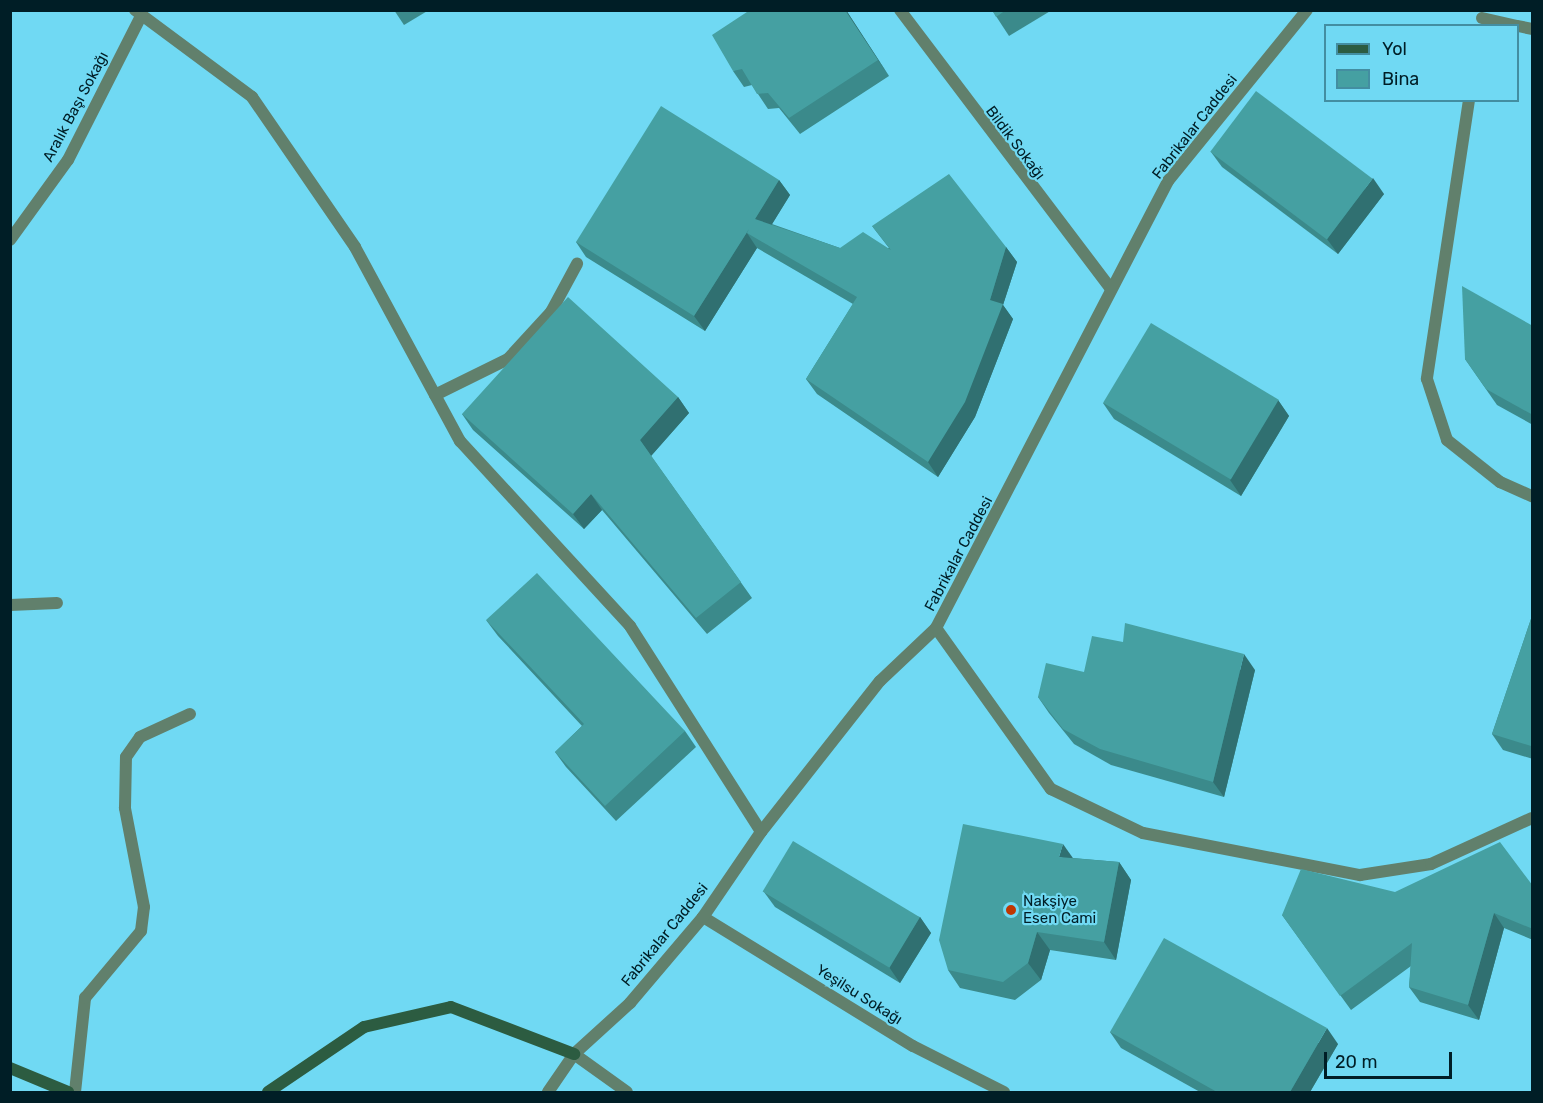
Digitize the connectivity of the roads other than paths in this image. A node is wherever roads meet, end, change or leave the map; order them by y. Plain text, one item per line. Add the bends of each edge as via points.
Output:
1 (900, 10) edge
2 (1307, 10) edge
3 (138, 12) edge
4 (1480, 18) edge
5 (1508, 24) edge
6 (1469, 102) edge
7 (10, 240) edge
8 (577, 264) edge
9 (1111, 289) junction
10 (435, 395) junction
11 (1533, 496) edge
12 (57, 603) dead end
13 (10, 605) edge
14 (936, 628) junction
15 (190, 714) dead end
16 (1533, 818) edge
17 (761, 832) junction
18 (703, 917) junction
19 (574, 1054) junction
20 (10, 1068) edge
21 (68, 1092) edge
22 (75, 1092) edge
23 (268, 1092) edge
24 (548, 1092) edge
25 (627, 1092) edge
26 (1004, 1092) edge

1 - 9 street, Bildik Sokağı
2 - 9 street, Fabrikalar Caddesi via 1168,181
3 - 7 street, Aralık Başı Sokağı via 68,160
3 - 10 street via 252,97 355,247
4 - 5 street
6 - 11 street via 1427,379 1447,440 1500,482
8 - 10 street via 551,312 508,359
9 - 14 street, Fabrikalar Caddesi
10 - 17 street via 460,441 630,626
12 - 13 street
14 - 16 street via 1051,789 1143,833 1360,875 1431,864
14 - 17 street, Fabrikalar Caddesi via 880,681
15 - 22 street via 140,737 126,757 125,808 144,908 141,931 85,998
17 - 18 street, Fabrikalar Caddesi
18 - 19 street, Fabrikalar Caddesi via 630,1003
18 - 26 street, Yeşilsu Sokağı via 913,1046
19 - 23 street via 451,1007 364,1027
19 - 24 street, Fabrikalar Caddesi
19 - 25 street
20 - 21 street

